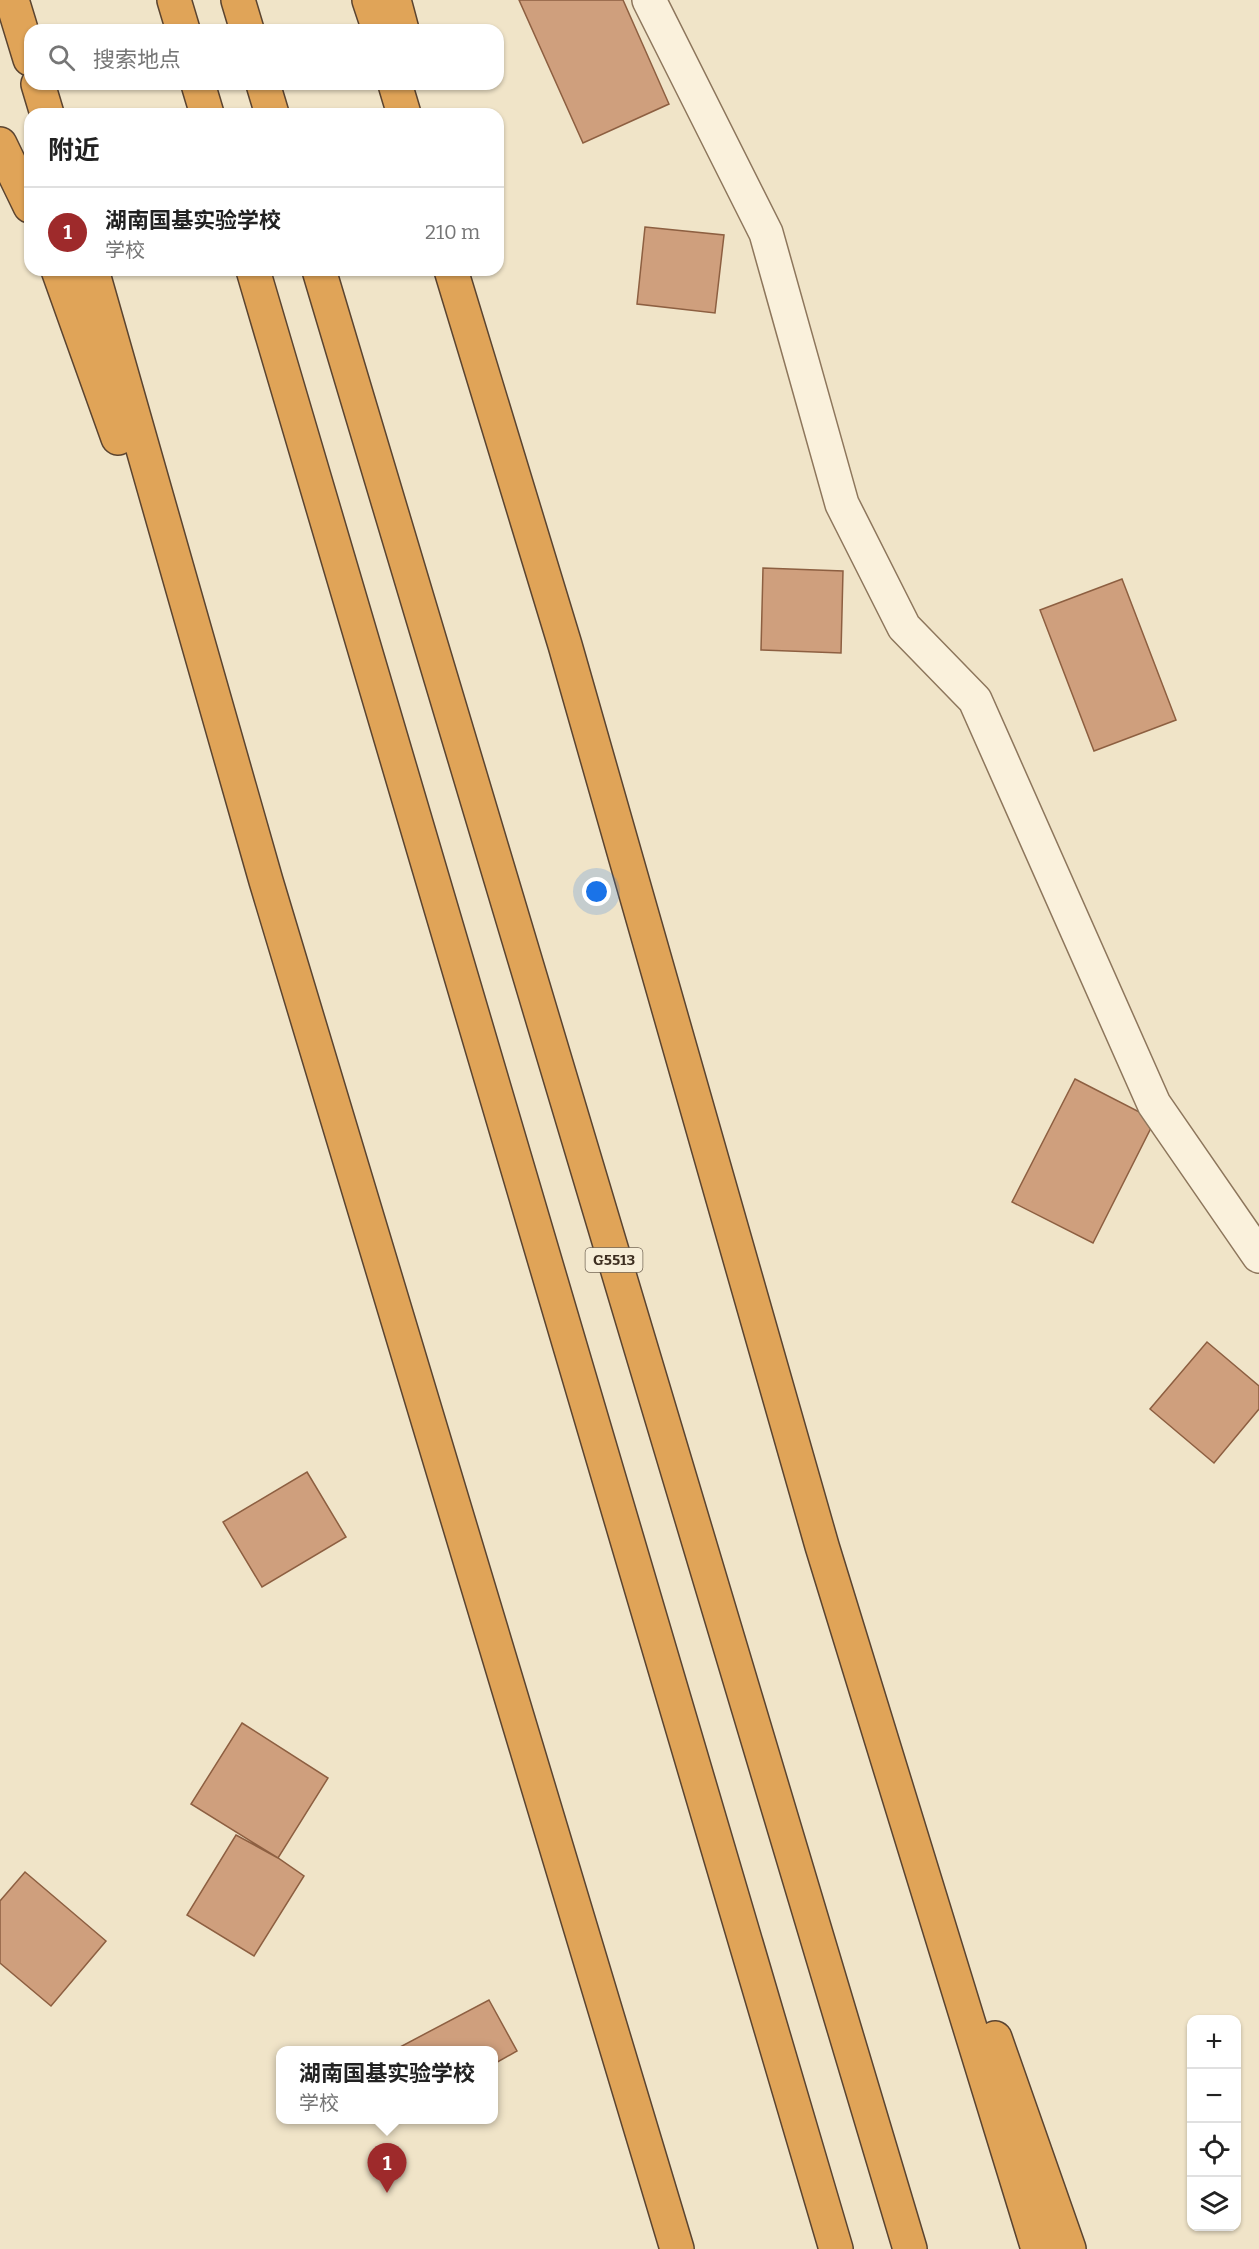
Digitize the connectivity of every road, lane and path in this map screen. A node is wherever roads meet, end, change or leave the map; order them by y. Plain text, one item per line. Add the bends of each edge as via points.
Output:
1 (12, 0) edge
2 (174, 0) edge
3 (238, 0) edge
4 (369, 0) edge
5 (394, 0) edge
6 (649, 0) edge
7 (181, 24) edge
8 (245, 24) edge
9 (377, 24) edge
10 (400, 24) edge
11 (24, 39) edge
12 (40, 90) edge
13 (200, 90) edge
14 (265, 90) edge
15 (397, 90) edge
16 (418, 90) edge
17 (45, 108) edge
18 (205, 108) edge
19 (270, 108) edge
20 (402, 108) edge
21 (423, 108) edge
22 (0, 144) edge
23 (24, 194) edge
24 (60, 276) edge
25 (94, 276) edge
26 (255, 276) edge
27 (321, 276) edge
28 (453, 276) edge
29 (468, 276) edge
30 (565, 645) junction
31 (266, 881) junction
32 (1259, 1256) edge
33 (822, 1546) junction
34 (677, 2249) edge
35 (836, 2249) edge
36 (910, 2249) edge
37 (1038, 2249) edge
38 (1069, 2249) edge

1 - 11 highway
2 - 7 highway
3 - 8 highway
4 - 9 highway
5 - 10 highway
6 - 32 street via 766,233 842,504 904,627 975,700 1154,1104
12 - 17 highway
13 - 18 highway
14 - 19 highway
15 - 20 highway
16 - 21 highway
22 - 23 highway
24 - 31 highway
25 - 31 highway
26 - 35 highway
27 - 36 highway, G5513
28 - 30 highway
29 - 30 highway
30 - 33 highway
31 - 34 highway
33 - 37 highway
33 - 38 highway

